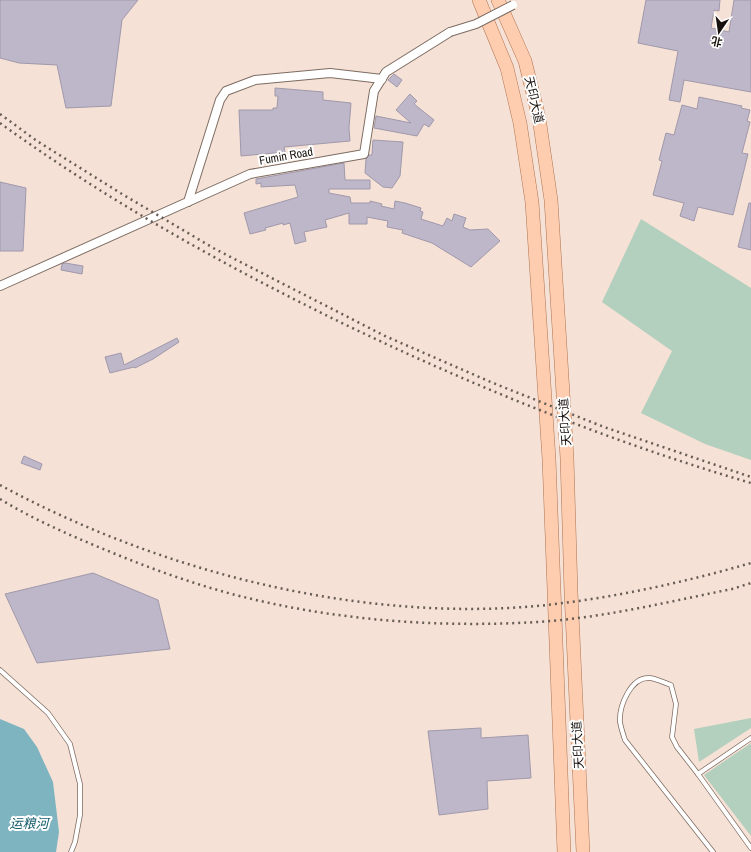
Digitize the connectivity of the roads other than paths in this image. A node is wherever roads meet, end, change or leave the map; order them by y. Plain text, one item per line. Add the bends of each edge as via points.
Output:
1 (480, 0) edge
2 (498, 0) edge
3 (514, 2) edge
4 (382, 79) junction
5 (188, 202) junction
6 (0, 286) edge
7 (0, 670) edge
8 (751, 738) edge
9 (698, 774) junction
10 (751, 848) edge
11 (70, 852) edge
12 (564, 852) edge
13 (583, 852) edge
14 (713, 852) edge

1 - 12 main road, 天印大道 via 507,68 520,123 532,202 549,459
2 - 13 main road, 天印大道 via 525,61 539,118 551,200 567,458
3 - 4 street, Fumin Road, bridge via 476,24 450,32 386,72
4 - 5 street, Fumin Road via 374,91 364,154 250,174
4 - 5 street via 330,73 255,80 226,91 220,100
5 - 6 street, Fumin Road
7 - 11 lane via 48,712 70,744 80,784 80,815
8 - 9 lane
9 - 10 lane
9 - 14 lane via 672,738 676,704 671,685 650,678 640,680 623,701 620,722 625,740

